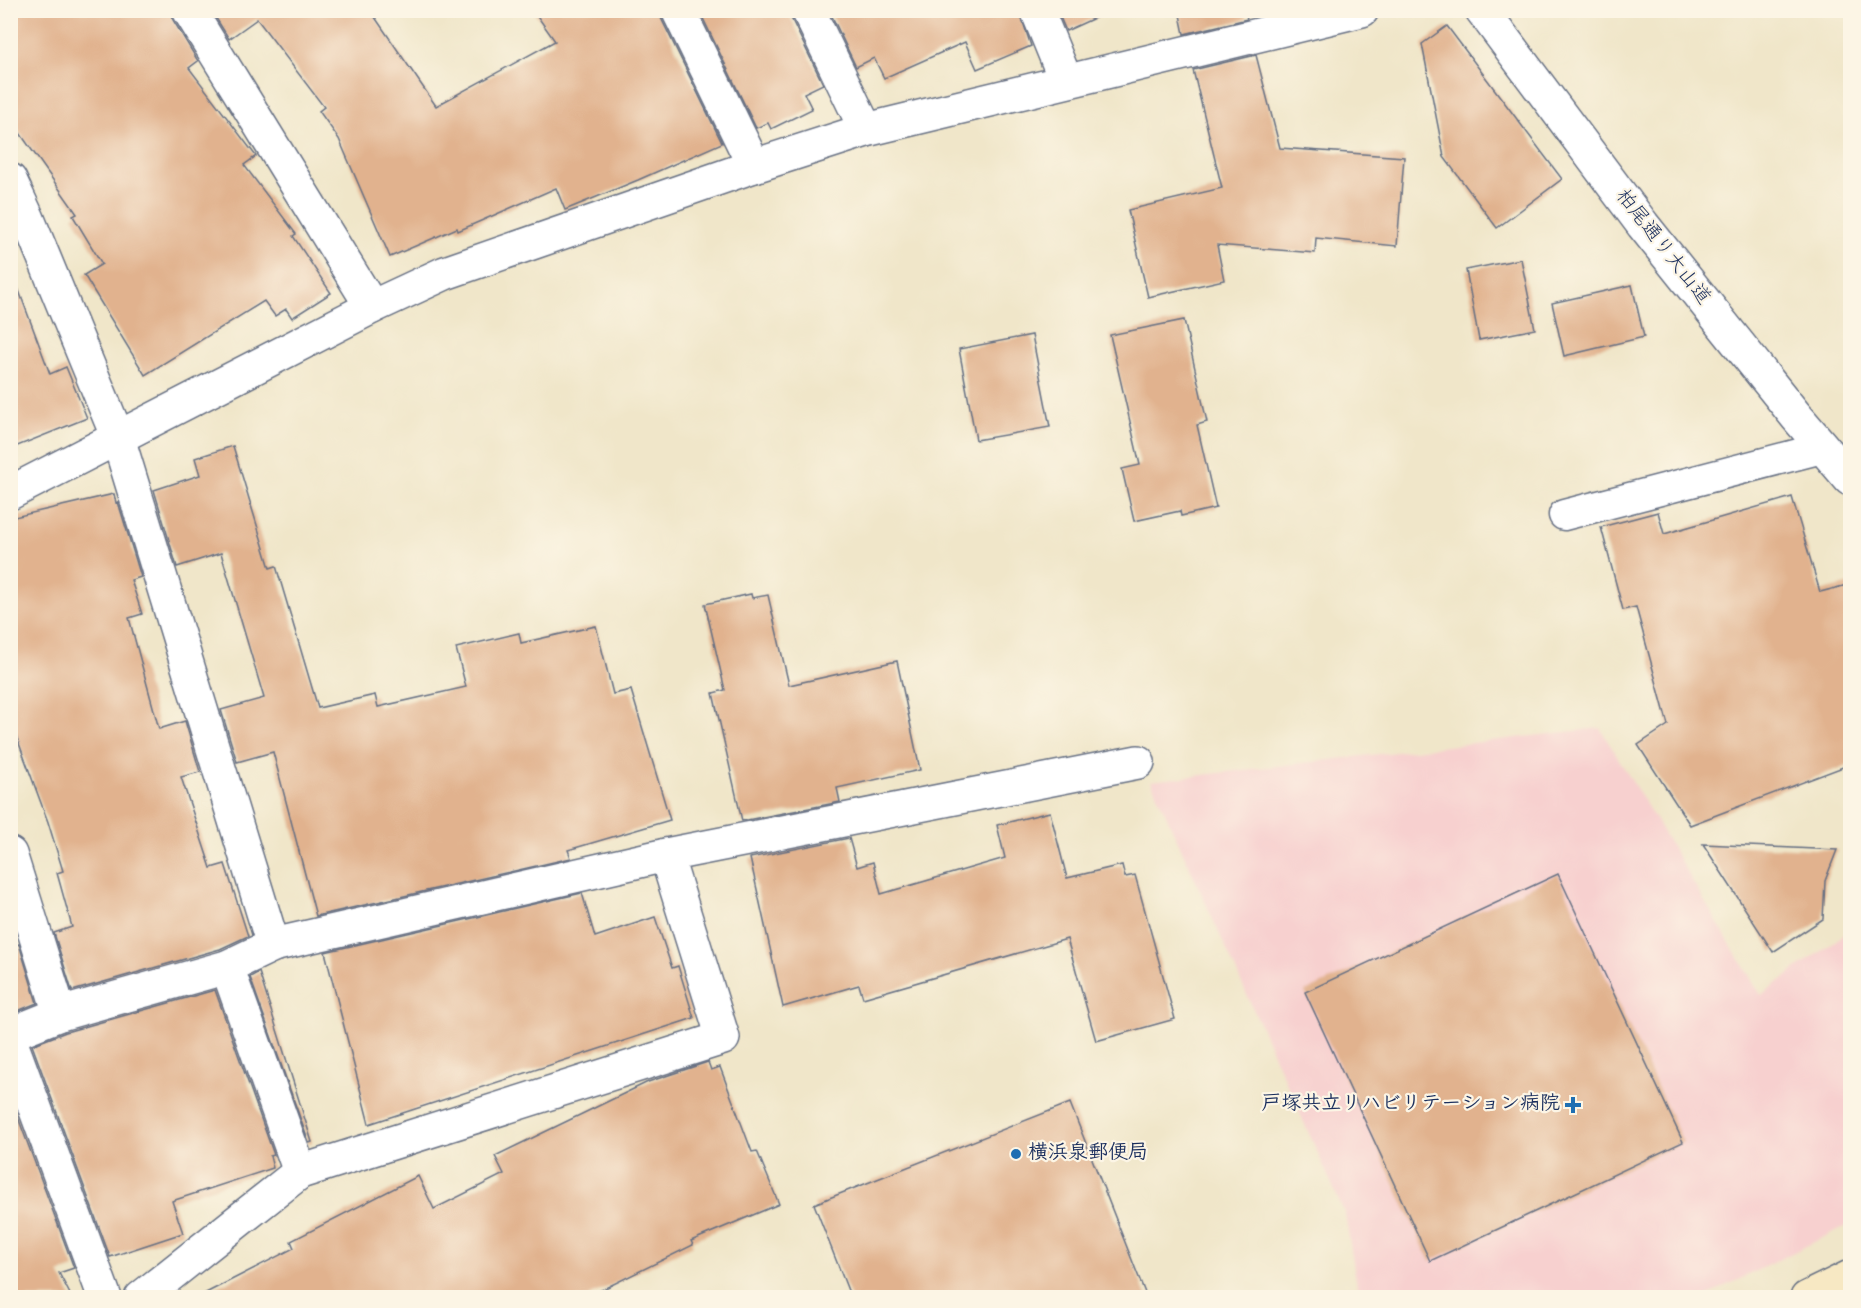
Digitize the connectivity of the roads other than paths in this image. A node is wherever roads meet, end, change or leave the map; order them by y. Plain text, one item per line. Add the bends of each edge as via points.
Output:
1 (189, 10) edge
2 (678, 10) edge
3 (808, 10) edge
4 (1036, 10) edge
5 (1362, 10) edge
6 (1482, 10) edge
7 (1066, 81) junction
8 (866, 130) junction
9 (754, 166) junction
10 (10, 180) edge
11 (372, 307) junction
12 (118, 438) junction
13 (1822, 448) junction
14 (1851, 479) edge
15 (10, 493) edge
16 (1564, 515) dead end
17 (1138, 762) dead end
18 (10, 854) edge
19 (666, 855) junction
20 (273, 945) junction
21 (227, 967) junction
22 (60, 1014) junction
23 (10, 1034) edge
24 (10, 1040) edge
25 (300, 1172) junction
26 (1851, 1277) edge
27 (105, 1298) edge
28 (141, 1298) edge
29 (1807, 1298) edge

1 - 11 street
2 - 9 street
3 - 8 street
4 - 7 street
5 - 7 street
6 - 13 street, 柏尾通り大山道 via 1643,225
7 - 8 street
8 - 9 street
9 - 11 street via 445,273
10 - 12 street
11 - 12 street
12 - 15 street
12 - 20 street
13 - 14 street, 柏尾通り大山道
13 - 16 lane
17 - 19 street
18 - 22 street
19 - 20 street
19 - 25 street via 723,1038
20 - 21 street
21 - 22 street
21 - 25 street
22 - 23 street
24 - 27 street
25 - 28 street
26 - 29 main road

